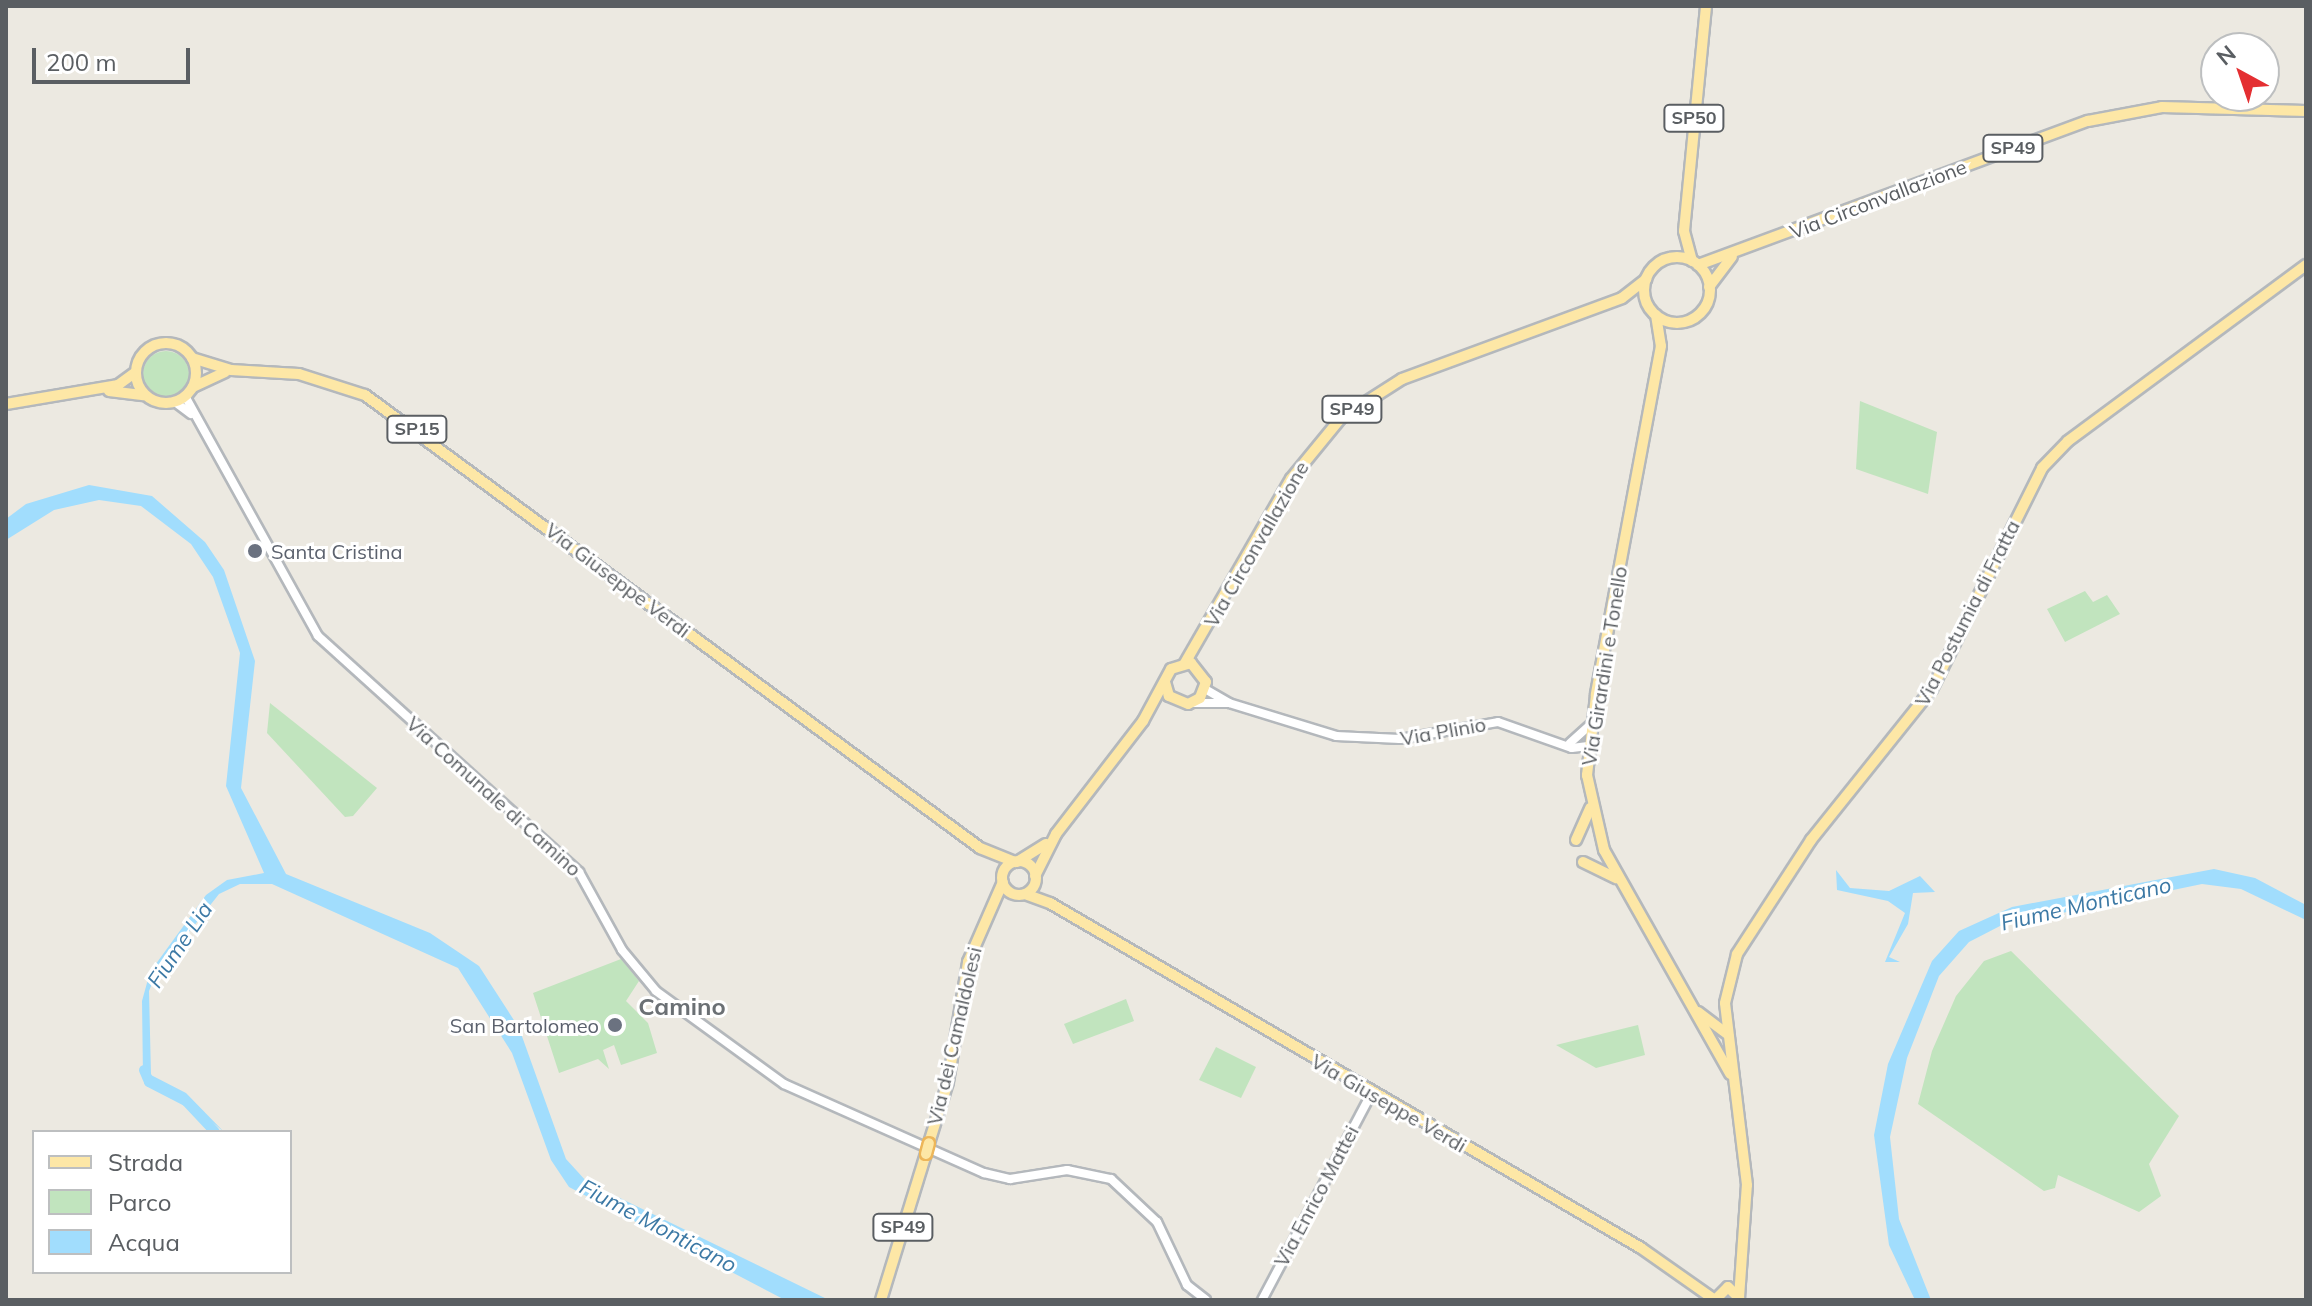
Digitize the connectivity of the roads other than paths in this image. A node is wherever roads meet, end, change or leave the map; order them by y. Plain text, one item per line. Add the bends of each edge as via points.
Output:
1 (1706, 6) edge
2 (2306, 111) edge
3 (1684, 231) junction
4 (1734, 256) junction
5 (1668, 259) junction
6 (1695, 263) junction
7 (2306, 265) edge
8 (1646, 279) junction
9 (1709, 287) junction
10 (1605, 304) junction
11 (1653, 312) junction
12 (1681, 323) junction
13 (1661, 346) junction
14 (192, 358) junction
15 (231, 370) junction
16 (136, 372) junction
17 (87, 391) junction
18 (189, 392) junction
19 (145, 395) junction
20 (175, 402) junction
21 (6, 404) edge
22 (195, 417) junction
23 (1203, 636) junction
24 (1185, 663) junction
25 (1201, 670) junction
26 (1165, 682) junction
27 (1205, 689) junction
28 (1174, 701) junction
29 (1190, 703) junction
30 (1229, 703) junction
31 (1143, 721) junction
32 (1592, 723) junction
33 (1568, 745) junction
34 (1588, 746) junction
35 (1587, 767) junction
36 (1591, 806) junction
37 (1056, 834) junction
38 (1576, 840) dead end
39 (980, 848) junction
40 (1016, 862) junction
41 (1583, 862) dead end
42 (1036, 877) junction
43 (1002, 880) junction
44 (1621, 882) junction
45 (1022, 895) junction
46 (992, 912) junction
47 (1075, 918) junction
48 (1725, 1003) junction
49 (1700, 1014) junction
50 (1709, 1034) junction
51 (1728, 1035) junction
52 (1735, 1087) junction
53 (1372, 1092) junction
54 (1742, 1265) junction
55 (1720, 1294) edge
56 (1739, 1299) edge
57 (881, 1300) edge
58 (1206, 1300) edge
59 (1262, 1300) edge

1 - 3 main road, SP50
2 - 4 main road, Via Circonvallazione / SP49 via 2162,107 2088,121
3 - 5 main road, SP50
3 - 6 main road, SP50
4 - 6 main road, Via Circonvallazione / SP49
4 - 9 main road
5 - 6 main road, SP49
5 - 8 main road, SP49
6 - 9 main road
7 - 48 main road, Via Postumia di Fratta via 2068,441 2042,468 1932,689 1811,840 1737,954
8 - 10 main road, Via Circonvallazione / SP49
8 - 11 main road
9 - 12 main road via 1705,306
10 - 11 main road, Via Circonvallazione / SP49
10 - 23 main road, Via Circonvallazione / SP49 via 1417,372 1352,409 1300,465
11 - 12 main road, SP49
11 - 13 main road, Via Girardini e Tonello
12 - 13 main road
13 - 32 main road, Via Girardini e Tonello
14 - 15 main road, SP15
14 - 16 main road, SP15 via 174,343 156,344 141,355
14 - 18 main road
15 - 18 main road, SP15
15 - 39 main road, Via Giuseppe Verdi / SP15 via 334,381 395,413
16 - 17 main road, SP15 via 123,383
16 - 19 main road
17 - 19 main road, SP15
17 - 21 main road, SP15
18 - 20 main road, SP15
18 - 22 street, Via Comunale di Camino
19 - 20 main road, SP15
20 - 22 street, Via Comunale di Camino
22 - 58 street, Via Comunale di Camino via 318,636 579,872 622,950 660,995 784,1084 984,1173 1010,1179 1075,1171 1111,1179 1157,1222 1187,1285
23 - 24 main road, Via Circonvallazione / SP49
23 - 25 main road, Via Circonvallazione / SP49
24 - 25 main road
24 - 26 main road, SP49 via 1171,669
25 - 27 main road, SP49
26 - 28 main road
26 - 31 main road, SP49
27 - 29 main road
27 - 30 street, Via Plinio
28 - 29 main road
28 - 31 main road, SP49
29 - 30 street, Via Plinio
30 - 33 street, Via Plinio via 1336,736 1400,739 1498,722
31 - 37 main road, SP49
32 - 33 street
32 - 34 main road, Via Girardini e Tonello
33 - 34 street, Via Plinio
33 - 35 street
34 - 35 main road, Via Girardini e Tonello
35 - 36 main road, Via Girardini e Tonello
36 - 38 main road
36 - 44 main road, Via Girardini e Tonello
37 - 40 main road, SP49
37 - 42 main road, SP49
39 - 40 main road, Via Giuseppe Verdi / SP15
39 - 43 main road, Via Giuseppe Verdi / SP15
40 - 42 main road, Via Giuseppe Verdi
40 - 43 main road, SP49
41 - 44 main road
42 - 45 main road, SP49
42 - 47 main road, Via Giuseppe Verdi
43 - 45 main road, Via Giuseppe Verdi
43 - 46 main road, Via dei Camaldolesi / SP49
44 - 49 main road, Via Girardini e Tonello
45 - 46 main road, SP49
45 - 47 main road, Via Giuseppe Verdi
46 - 57 main road, Via dei Camaldolesi / SP49 via 968,962 948,1082
47 - 53 main road, Via Giuseppe Verdi
48 - 49 main road via 1716,1016
48 - 51 main road, Via Postumia di Fratta
49 - 50 main road, Via Girardini e Tonello
49 - 51 main road, Via Girardini e Tonello
50 - 51 main road via 1721,1040
50 - 52 main road, Via Girardini e Tonello
51 - 52 main road, Via Postumia di Fratta
52 - 54 main road, Via Postumia di Fratta via 1747,1185
53 - 55 main road, Via Giuseppe Verdi
53 - 59 street, Via Enrico Mattei
54 - 55 main road
54 - 56 main road, Via Postumia di Fratta
55 - 56 main road

